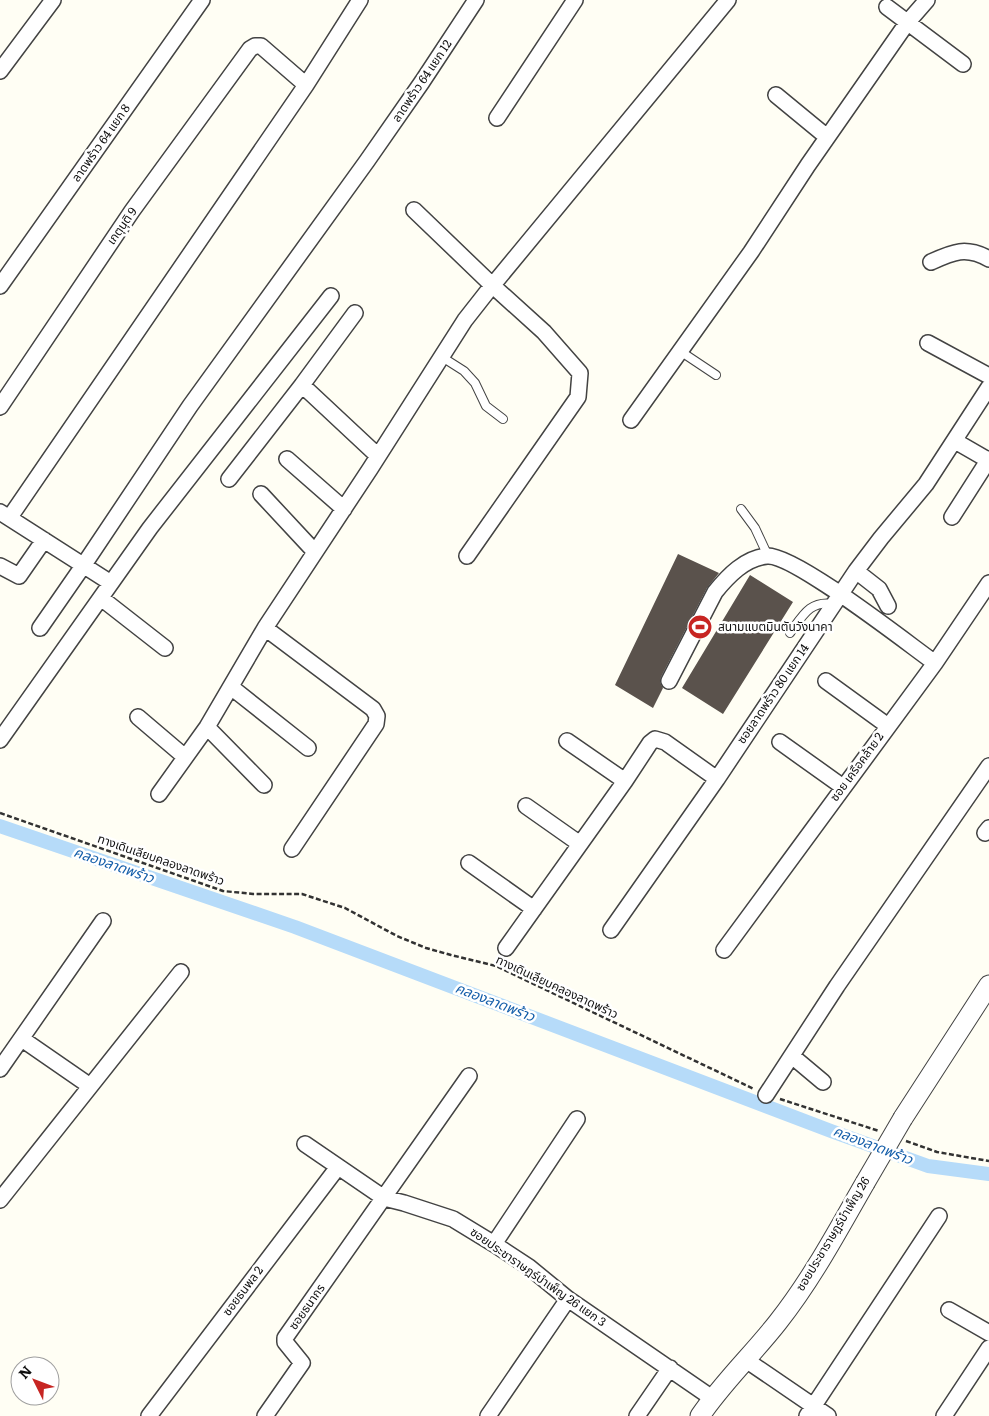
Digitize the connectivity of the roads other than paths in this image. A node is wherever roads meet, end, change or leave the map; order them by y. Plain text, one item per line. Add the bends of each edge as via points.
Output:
1 (54, 0) edge
2 (202, 0) edge
3 (360, 0) edge
4 (476, 0) edge
5 (575, 0) edge
6 (728, 0) edge
7 (927, 0) edge
8 (887, 7) dead end
9 (907, 23) junction
10 (963, 64) dead end
11 (0, 71) edge
12 (306, 85) junction
13 (776, 95) dead end
14 (497, 118) dead end
15 (827, 137) junction
16 (414, 210) dead end
17 (989, 259) edge
18 (931, 262) dead end
19 (492, 285) junction
20 (0, 286) edge
21 (331, 296) dead end
22 (355, 313) dead end
23 (928, 342) dead end
24 (680, 351) junction
25 (442, 357) junction
26 (716, 375) dead end
27 (989, 376) edge
28 (302, 386) junction
29 (989, 387) edge
30 (0, 407) edge
31 (503, 419) dead end
32 (631, 420) dead end
33 (955, 441) junction
34 (378, 456) junction
35 (287, 459) dead end
36 (988, 460) edge
37 (229, 479) dead end
38 (261, 494) dead end
39 (344, 509) junction
40 (741, 509) dead end
41 (5, 515) edge
42 (952, 517) dead end
43 (44, 540) junction
44 (316, 552) junction
45 (467, 556) dead end
46 (768, 556) junction
47 (0, 566) edge
48 (83, 566) junction
49 (856, 571) junction
50 (989, 583) edge
51 (111, 584) junction
52 (101, 598) junction
53 (837, 599) junction
54 (888, 606) dead end
55 (40, 628) dead end
56 (265, 628) junction
57 (790, 633) dead end
58 (165, 648) dead end
59 (934, 663) junction
60 (669, 681) dead end
61 (826, 681) dead end
62 (232, 687) junction
63 (138, 717) dead end
64 (888, 726) junction
65 (207, 727) junction
66 (0, 740) edge
67 (567, 741) dead end
68 (780, 742) dead end
69 (308, 748) dead end
70 (185, 757) junction
71 (989, 766) edge
72 (717, 779) junction
73 (625, 781) junction
74 (264, 785) dead end
75 (843, 787) junction
76 (159, 794) dead end
77 (526, 806) dead end
78 (580, 844) junction
79 (292, 849) dead end
80 (469, 863) dead end
81 (534, 909) junction
82 (103, 921) dead end
83 (611, 930) dead end
84 (506, 948) dead end
85 (724, 950) dead end
86 (181, 972) dead end
87 (989, 985) edge
88 (22, 1039) junction
89 (792, 1056) junction
90 (0, 1069) edge
91 (470, 1076) dead end
92 (823, 1082) dead end
93 (90, 1086) junction
94 (766, 1095) road end
95 (577, 1119) dead end
96 (305, 1144) dead end
97 (338, 1167) junction
98 (384, 1198) junction
99 (0, 1200) edge
100 (939, 1216) dead end
101 (494, 1244) junction
102 (568, 1299) junction
103 (949, 1310) dead end
104 (989, 1334) edge
105 (989, 1348) edge
106 (746, 1360) junction
107 (670, 1368) junction
108 (712, 1398) junction
109 (810, 1411) edge
110 (149, 1416) edge
111 (265, 1416) edge
112 (488, 1416) edge
113 (638, 1416) edge
114 (700, 1416) edge
115 (828, 1416) edge
116 (944, 1416) edge

1 - 11 street
2 - 20 street, ลาดพร้าว 64 แยก 8
3 - 12 street
4 - 48 street, ลาดพร้าว 64 แยก 12 via 367,161 190,406
5 - 14 street
6 - 19 street
7 - 9 street
8 - 9 street
9 - 10 street
9 - 15 street
12 - 30 street, เกตุนุติ 9 via 261,46 250,49 132,211
12 - 41 street
13 - 15 street
15 - 24 street
16 - 19 street
17 - 18 street via 962,251 951,252
19 - 25 street
19 - 45 street via 544,332 568,359 580,373 580,386 578,397
21 - 51 street via 150,528
22 - 28 street
23 - 27 street
24 - 26 lane
24 - 32 street
25 - 31 lane via 475,383 486,406
25 - 34 street
28 - 34 street
28 - 37 street
29 - 33 street, ซอยลาดพร้าว 80 แยก 14
33 - 36 street
33 - 49 street, ซอยลาดพร้าว 80 แยก 14 via 926,484
34 - 39 street
35 - 39 street
36 - 42 street
38 - 44 street
39 - 44 street
40 - 46 lane via 758,533
41 - 43 street
43 - 47 street via 19,576
43 - 48 street
44 - 56 street
46 - 53 street via 797,566
46 - 60 street via 750,561 725,580
48 - 51 street
48 - 55 street, ลาดพร้าว 64 แยก 12
49 - 53 street, ซอยลาดพร้าว 80 แยก 14
49 - 54 street via 879,589
50 - 59 street, ซอย เครือคล้าย 2
51 - 52 street
52 - 58 street
52 - 66 street
53 - 57 lane via 816,604
53 - 59 street
53 - 72 street, ซอยลาดพร้าว 80 แยก 14
56 - 62 street
56 - 79 street via 377,716 376,724
59 - 64 street, ซอย เครือคล้าย 2
61 - 64 street
62 - 65 street
62 - 69 street
63 - 70 street
64 - 75 street, ซอย เครือคล้าย 2
65 - 70 street
65 - 74 street
67 - 73 street
68 - 75 street
70 - 76 street
71 - 89 street
72 - 73 street via 665,742 655,739
72 - 83 street, ซอยลาดพร้าว 80 แยก 14
73 - 78 street
75 - 85 street, ซอย เครือคล้าย 2
77 - 78 street
78 - 81 street
80 - 81 street
81 - 84 street
82 - 88 street
86 - 93 street
87 - 106 street, ซอยประชาราษฎร์บำเพ็ญ 26, bridge via 903,1118 815,1268 779,1321
88 - 90 street
88 - 93 street
89 - 92 street
89 - 94 street
91 - 98 street
93 - 99 street
95 - 101 street
96 - 97 street, ซอยประชาราษฎร์บำเพ็ญ 26 แยก 3
97 - 98 street, ซอยประชาราษฎร์บำเพ็ญ 26 แยก 3
97 - 110 street, ซอยธนพล 2
98 - 101 street, ซอยประชาราษฎร์บำเพ็ญ 26 แยก 3 via 453,1219
98 - 111 street, ซอยธนากร via 285,1338 302,1363
100 - 109 street
101 - 102 street, ซอยประชาราษฎร์บำเพ็ญ 26 แยก 3
102 - 107 street, ซอยประชาราษฎร์บำเพ็ญ 26 แยก 3
102 - 112 street
103 - 104 street
105 - 116 street
106 - 108 street, ซอยประชาราษฎร์บำเพ็ญ 26
106 - 109 street
107 - 108 street, ซอยประชาราษฎร์บำเพ็ญ 26 แยก 3
107 - 113 street
108 - 114 street, ซอยประชาราษฎร์บำเพ็ญ 26
109 - 115 street

